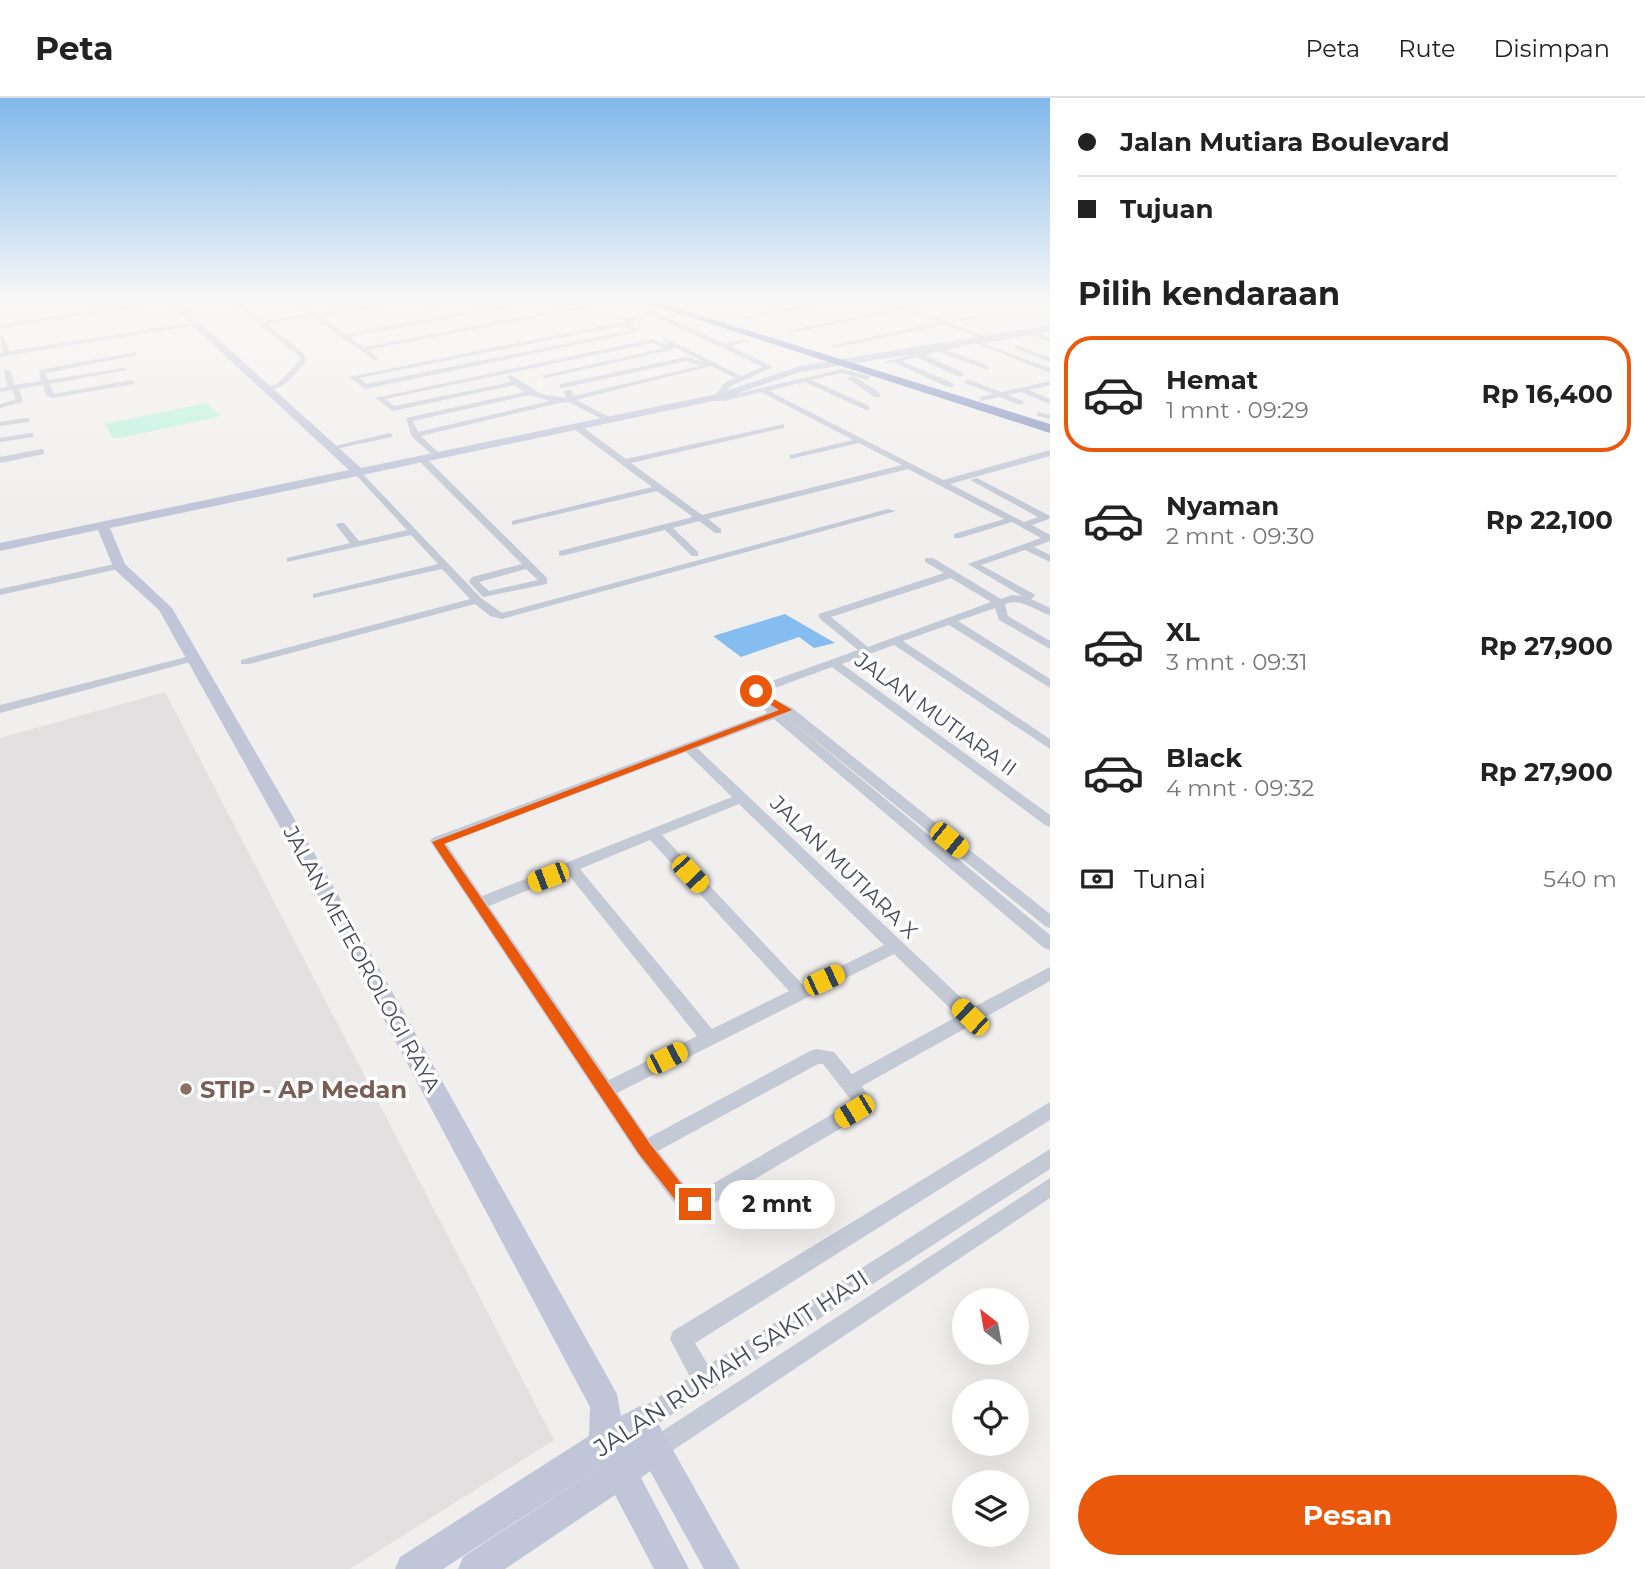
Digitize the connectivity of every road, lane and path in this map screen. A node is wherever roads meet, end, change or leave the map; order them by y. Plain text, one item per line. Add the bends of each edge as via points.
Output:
1 (53, 369) edge
2 (245, 369) edge
3 (295, 369) edge
4 (395, 369) edge
5 (455, 369) edge
6 (513, 369) junction
7 (580, 369) edge
8 (597, 369) edge
9 (643, 369) edge
10 (698, 369) edge
11 (721, 369) edge
12 (767, 369) edge
13 (804, 369) edge
14 (862, 369) edge
15 (868, 369) edge
16 (911, 369) edge
17 (948, 369) edge
18 (123, 370) dead end
19 (7, 371) dead end
20 (837, 372) junction
21 (428, 374) junction
22 (960, 374) dead end
23 (545, 376) junction
24 (610, 376) junction
25 (867, 378) dead end
26 (742, 379) junction
27 (803, 379) junction
28 (968, 381) dead end
29 (46, 382) junction
30 (131, 382) dead end
31 (516, 383) junction
32 (1050, 383) edge
33 (442, 384) junction
34 (950, 384) dead end
35 (563, 386) junction
36 (629, 386) junction
37 (17, 387) junction
38 (267, 389) junction
39 (0, 390) edge
40 (762, 390) junction
41 (1022, 390) junction
42 (533, 392) junction
43 (457, 395) junction
44 (877, 395) dead end
45 (1002, 395) junction
46 (715, 398) junction
47 (983, 399) dead end
48 (567, 400) junction
49 (1020, 402) dead end
50 (1050, 402) edge
51 (0, 405) edge
52 (472, 405) junction
53 (866, 408) dead end
54 (1040, 414) dead end
55 (490, 417) junction
56 (1050, 417) edge
57 (596, 418) junction
58 (26, 420) dead end
59 (0, 424) edge
60 (782, 426) dead end
61 (577, 427) junction
62 (1050, 427) edge
63 (30, 435) dead end
64 (389, 435) dead end
65 (415, 435) junction
66 (0, 440) edge
67 (862, 440) junction
68 (331, 448) junction
69 (41, 452) dead end
70 (1050, 453) edge
71 (437, 456) junction
72 (793, 457) dead end
73 (422, 459) junction
74 (0, 460) edge
75 (627, 461) junction
76 (909, 466) junction
77 (358, 472) junction
78 (974, 480) dead end
79 (943, 483) junction
80 (661, 487) junction
81 (891, 511) dead end
82 (699, 516) junction
83 (1013, 520) junction
84 (515, 523) dead end
85 (341, 525) dead end
86 (1024, 525) junction
87 (103, 526) junction
88 (666, 526) junction
89 (414, 531) junction
90 (718, 531) dead end
91 (957, 536) dead end
92 (1049, 538) edge
93 (356, 545) junction
94 (1026, 546) junction
95 (0, 547) edge
96 (562, 553) dead end
97 (695, 554) dead end
98 (1050, 559) edge
99 (291, 560) dead end
100 (929, 561) dead end
101 (119, 565) junction
102 (445, 565) junction
103 (528, 565) junction
104 (952, 574) junction
105 (0, 592) edge
106 (317, 596) dead end
107 (477, 600) junction
108 (999, 602) junction
109 (1050, 606) edge
110 (1050, 612) edge
111 (969, 613) junction
112 (1001, 617) junction
113 (949, 620) junction
114 (894, 640) junction
115 (1050, 646) edge
116 (865, 650) junction
117 (194, 658) junction
118 (245, 662) dead end
119 (832, 662) junction
120 (1050, 684) edge
121 (0, 709) edge
122 (781, 712) junction
123 (1050, 746) edge
124 (688, 747) junction
125 (741, 798) junction
126 (1050, 822) edge
127 (653, 835) junction
128 (570, 868) junction
129 (481, 903) junction
130 (1050, 922) edge
131 (1050, 944) edge
132 (896, 946) junction
133 (1050, 973) edge
134 (800, 992) junction
135 (970, 1017) junction
136 (708, 1037) junction
137 (850, 1084) junction
138 (606, 1090) junction
139 (1050, 1110) edge
140 (645, 1149) junction
141 (1050, 1157) edge
142 (1050, 1187) edge
143 (704, 1380) junction
144 (606, 1405) junction
145 (648, 1435) junction
146 (612, 1458) junction
147 (412, 1569) edge
148 (475, 1569) edge
149 (672, 1569) edge
150 (723, 1569) edge

1 - 29 street via 42,372
2 - 38 street
3 - 38 street via 278,387
4 - 21 street via 353,377 365,387
5 - 21 street
6 - 23 street
6 - 31 street via 510,376
6 - 33 street
7 - 23 street
8 - 24 street
9 - 24 street
10 - 36 street
11 - 26 street
12 - 26 street
13 - 46 street
14 - 62 highway
15 - 62 highway
16 - 34 street
17 - 22 street
18 - 29 street
19 - 37 street
20 - 25 street
20 - 27 street
20 - 44 street
21 - 33 street
23 - 35 street
24 - 35 street
24 - 36 street
26 - 46 street via 725,386
27 - 40 street
27 - 53 street
28 - 45 street
29 - 30 street via 53,396
29 - 37 street
31 - 42 street
31 - 43 street
32 - 41 street
33 - 43 street
33 - 43 street via 379,398 393,409
35 - 48 street
36 - 48 street
37 - 39 street
37 - 51 street via 20,400
38 - 68 street
40 - 46 street
40 - 67 street
41 - 45 street
41 - 50 street
42 - 48 street
42 - 52 street
43 - 52 street
45 - 47 street
45 - 49 street
46 - 57 street
48 - 55 street
48 - 57 street
52 - 55 street
52 - 65 street via 412,419 409,422
54 - 56 street
55 - 65 street
57 - 61 street
58 - 59 street
60 - 75 street
61 - 71 street
61 - 75 street
63 - 66 street
64 - 68 street
65 - 71 street
67 - 72 street
67 - 76 street
68 - 77 street
69 - 74 street
70 - 79 street
71 - 73 street
73 - 77 street
73 - 103 street
75 - 80 street
76 - 79 street
76 - 82 street
77 - 87 street
77 - 89 street
78 - 86 street via 1046,517
79 - 83 street
80 - 82 street
80 - 84 street
81 - 107 street via 505,616 494,614
82 - 88 street
82 - 90 street
83 - 86 street
83 - 91 street
85 - 93 street
86 - 92 street
87 - 95 street
87 - 101 street, JALAN METEOROLOGI RAYA
88 - 96 street
88 - 97 street
89 - 93 street
89 - 102 street
92 - 94 street
93 - 99 street
94 - 98 street
94 - 109 street via 973,564
100 - 104 street
101 - 105 street
101 - 117 street, JALAN METEOROLOGI RAYA via 165,608
102 - 106 street
102 - 107 street
103 - 103 street via 543,583 491,596 474,582
104 - 108 street
104 - 116 street via 824,616
107 - 118 street
108 - 110 street via 1021,598
108 - 111 street
108 - 112 street
111 - 112 street
111 - 113 street
112 - 115 street
113 - 114 street
113 - 120 street
114 - 116 street
114 - 123 street
116 - 119 street
117 - 121 street
117 - 144 street, JALAN METEOROLOGI RAYA
119 - 122 street via 757,690
119 - 126 street, JALAN MUTIARA II
122 - 124 street
122 - 130 street
122 - 131 street
124 - 125 street, JALAN MUTIARA X
124 - 129 street via 439,839 438,844
125 - 127 street
125 - 132 street, JALAN MUTIARA X
127 - 128 street
127 - 134 street
128 - 129 street
128 - 136 street
129 - 138 street
132 - 134 street
132 - 135 street, JALAN MUTIARA X
133 - 135 street
134 - 136 street
135 - 137 street
136 - 138 street
137 - 140 street via 828,1057 816,1056
137 - 140 street via 861,1099 854,1111 699,1203 685,1201
138 - 140 street
139 - 143 street via 681,1339
141 - 143 street, JALAN RUMAH SAKIT HAJI
142 - 145 street, JALAN RUMAH SAKIT HAJI
143 - 145 street, JALAN RUMAH SAKIT HAJI
144 - 145 street
144 - 146 street
145 - 146 street, JALAN RUMAH SAKIT HAJI
145 - 150 street
146 - 147 street, JALAN RUMAH SAKIT HAJI
146 - 148 street, JALAN RUMAH SAKIT HAJI
146 - 149 street

